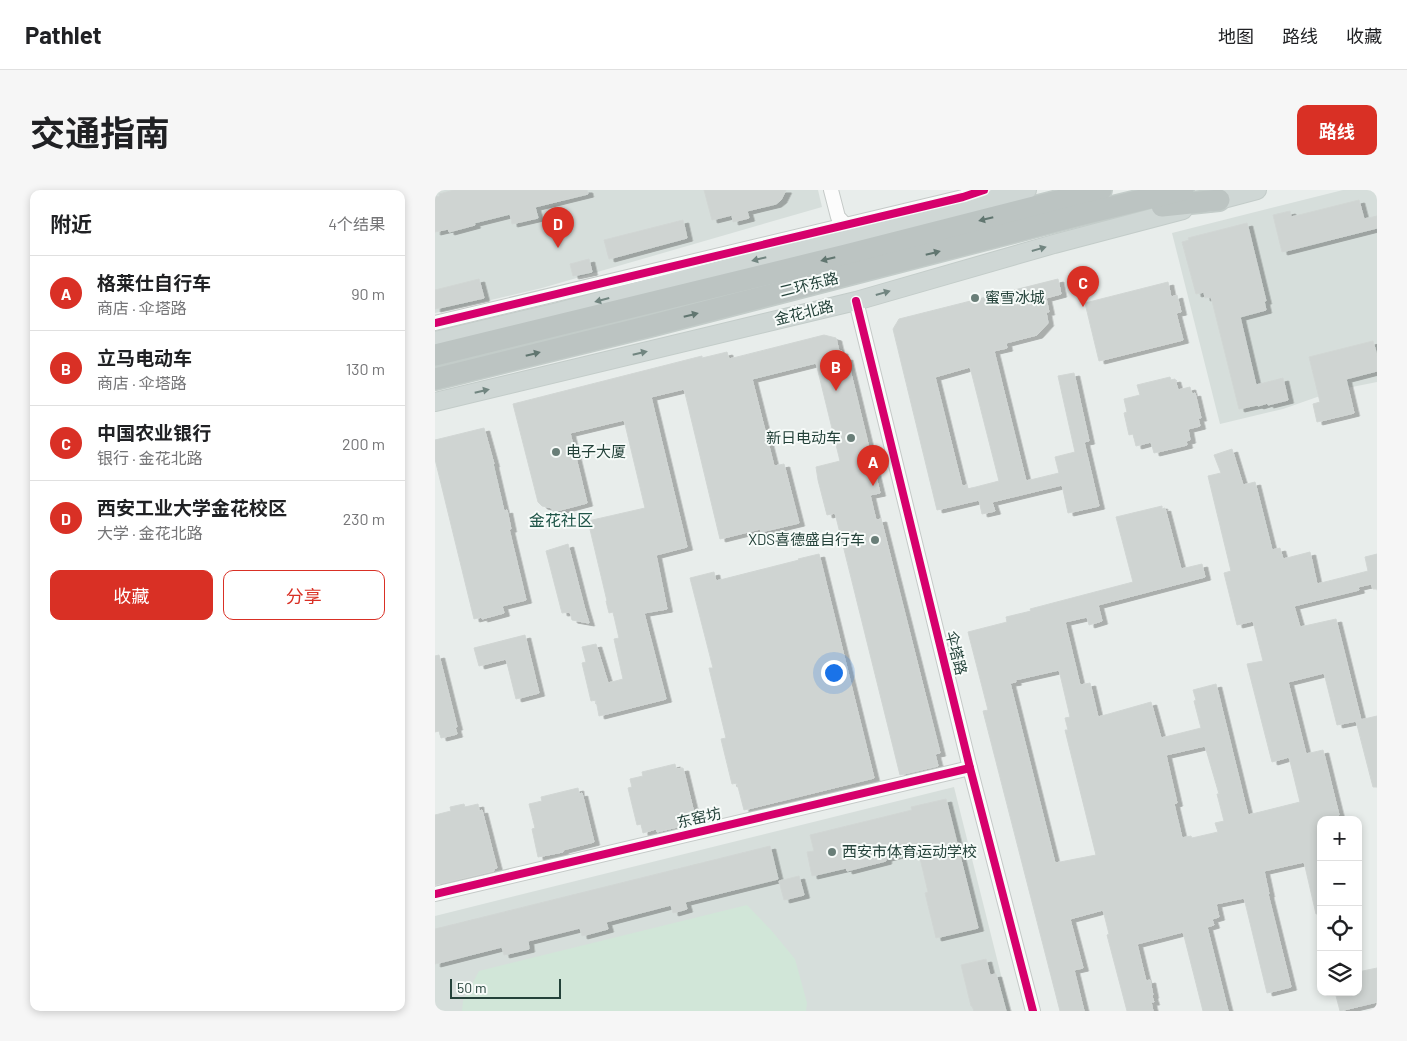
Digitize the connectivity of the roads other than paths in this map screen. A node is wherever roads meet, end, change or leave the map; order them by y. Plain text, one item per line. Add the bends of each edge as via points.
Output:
1 (831, 190) edge
2 (983, 190) edge
3 (1027, 190) edge
4 (1101, 190) edge
5 (1183, 190) edge
6 (1257, 190) edge
7 (1219, 200) junction
8 (1081, 201) edge
9 (850, 230) junction
10 (856, 301) junction
11 (435, 323) edge
12 (435, 341) edge
13 (435, 355) edge
14 (435, 379) edge
15 (435, 402) edge
16 (970, 768) junction
17 (435, 894) edge
18 (1033, 1011) edge

1 - 9 street via 838,217
2 - 9 street
3 - 9 main road
4 - 8 highway, 二环东路
5 - 8 highway, 二环东路
6 - 7 main road, 金花北路
7 - 8 highway
10 -> 7 main road, 金花北路
8 -> 13 highway, 二环东路
14 -> 8 highway, 二环东路 via 659,323
9 - 11 street
9 -> 12 main road via 558,312
15 -> 10 main road, 金花北路
10 - 16 street, 伞塔路
16 - 17 street, 东窑坊
16 - 18 street, 伞塔路

